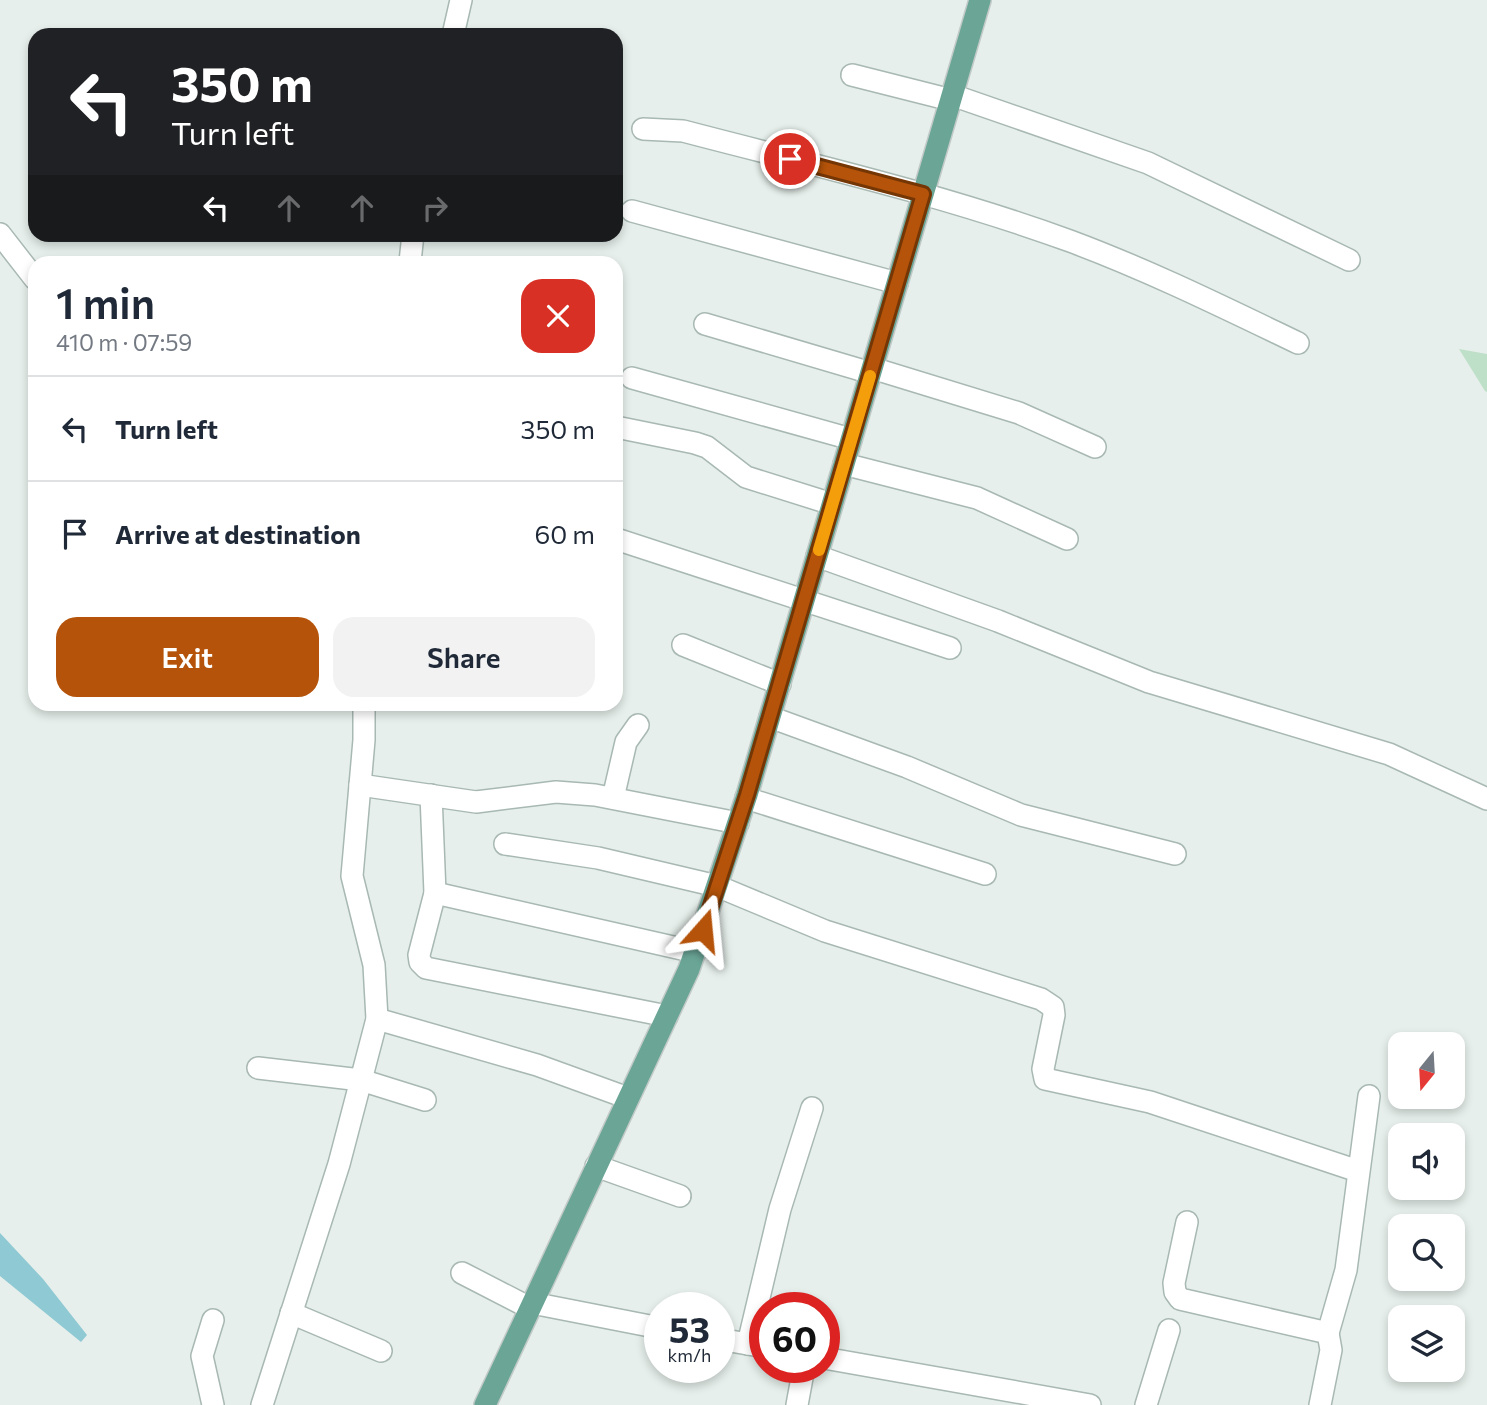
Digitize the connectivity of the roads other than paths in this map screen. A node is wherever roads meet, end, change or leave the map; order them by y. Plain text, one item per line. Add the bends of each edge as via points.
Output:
1 (461, 0) edge
2 (980, 0) edge
3 (455, 28) edge
4 (852, 75) dead end
5 (951, 98) junction
6 (643, 129) dead end
7 (923, 194) junction
8 (632, 211) dead end
9 (0, 234) edge
10 (1349, 260) dead end
11 (28, 270) edge
12 (897, 283) junction
13 (705, 324) dead end
14 (1298, 343) dead end
15 (872, 370) junction
16 (632, 378) dead end
17 (623, 428) edge
18 (851, 439) junction
19 (1095, 447) dead end
20 (844, 464) junction
21 (832, 504) junction
22 (1067, 539) dead end
23 (623, 541) edge
24 (817, 556) junction
25 (804, 602) junction
26 (683, 645) dead end
27 (950, 648) dead end
28 (779, 684) junction
29 (364, 711) edge
30 (770, 717) junction
31 (638, 724) dead end
32 (360, 785) junction
33 (432, 795) junction
34 (613, 798) junction
35 (746, 799) junction
36 (1487, 799) edge
37 (738, 823) junction
38 (505, 844) dead end
39 (1175, 854) dead end
40 (985, 874) dead end
41 (717, 886) junction
42 (435, 893) junction
43 (695, 952) junction
44 (667, 1016) junction
45 (377, 1019) junction
46 (258, 1068) dead end
47 (361, 1080) junction
48 (1369, 1096) dead end
49 (628, 1098) junction
50 (425, 1100) dead end
51 (812, 1108) dead end
52 (596, 1166) junction
53 (1358, 1171) junction
54 (680, 1196) dead end
55 (1187, 1222) dead end
56 (462, 1273) dead end
57 (765, 1292) edge
58 (531, 1306) junction
59 (291, 1313) junction
60 (213, 1320) dead end
61 (644, 1325) edge
62 (1169, 1330) dead end
63 (1328, 1333) junction
64 (381, 1351) dead end
65 (840, 1361) edge
66 (801, 1383) edge
67 (1036, 1400) edge
68 (213, 1405) edge
69 (262, 1405) edge
70 (485, 1405) edge
71 (797, 1405) edge
72 (1090, 1405) edge
73 (1146, 1405) edge
74 (1320, 1405) edge

1 - 3 street
2 - 5 main road
4 - 5 street
5 - 7 main road
5 - 10 street via 1148,163
6 - 7 street via 683,131
7 - 12 main road
7 - 14 street via 1071,242
8 - 12 street
9 - 11 street
12 - 15 main road
13 - 15 street
15 - 18 main road
15 - 19 street via 1019,413
16 - 18 street
17 - 21 street via 707,447 746,477
18 - 20 main road
20 - 21 main road
20 - 22 street via 977,498
21 - 24 main road
23 - 25 street
24 - 25 main road
24 - 36 street via 1149,681 1389,754
25 - 27 street
25 - 28 main road
26 - 28 street
28 - 30 main road
29 - 32 street
30 - 35 main road
30 - 39 street via 1013,812
31 - 34 street via 626,742
32 - 33 street
32 - 45 street via 352,876 374,965
33 - 34 street via 476,802 556,792
33 - 42 street
34 - 37 street
35 - 37 main road
35 - 40 street
37 - 41 main road
38 - 41 street via 598,858
41 - 43 main road
41 - 53 street via 825,931 1049,1003 1055,1015 1043,1069 1045,1079 1150,1102
42 - 43 street
42 - 44 street via 419,955 426,968
43 - 44 main road
44 - 49 main road
45 - 47 street
45 - 49 street via 537,1065
46 - 47 street
47 - 50 street
47 - 59 street
48 - 53 street
49 - 52 main road
51 - 57 street via 780,1209
52 - 54 street
52 - 58 main road
53 - 63 street via 1346,1270
55 - 63 street via 1174,1283 1180,1299
56 - 58 street
58 - 61 street
58 - 70 main road
59 - 64 street
59 - 69 street
60 - 68 street via 202,1356
62 - 73 street
63 - 74 street via 1331,1350
65 - 67 street
66 - 71 street
67 - 72 street

